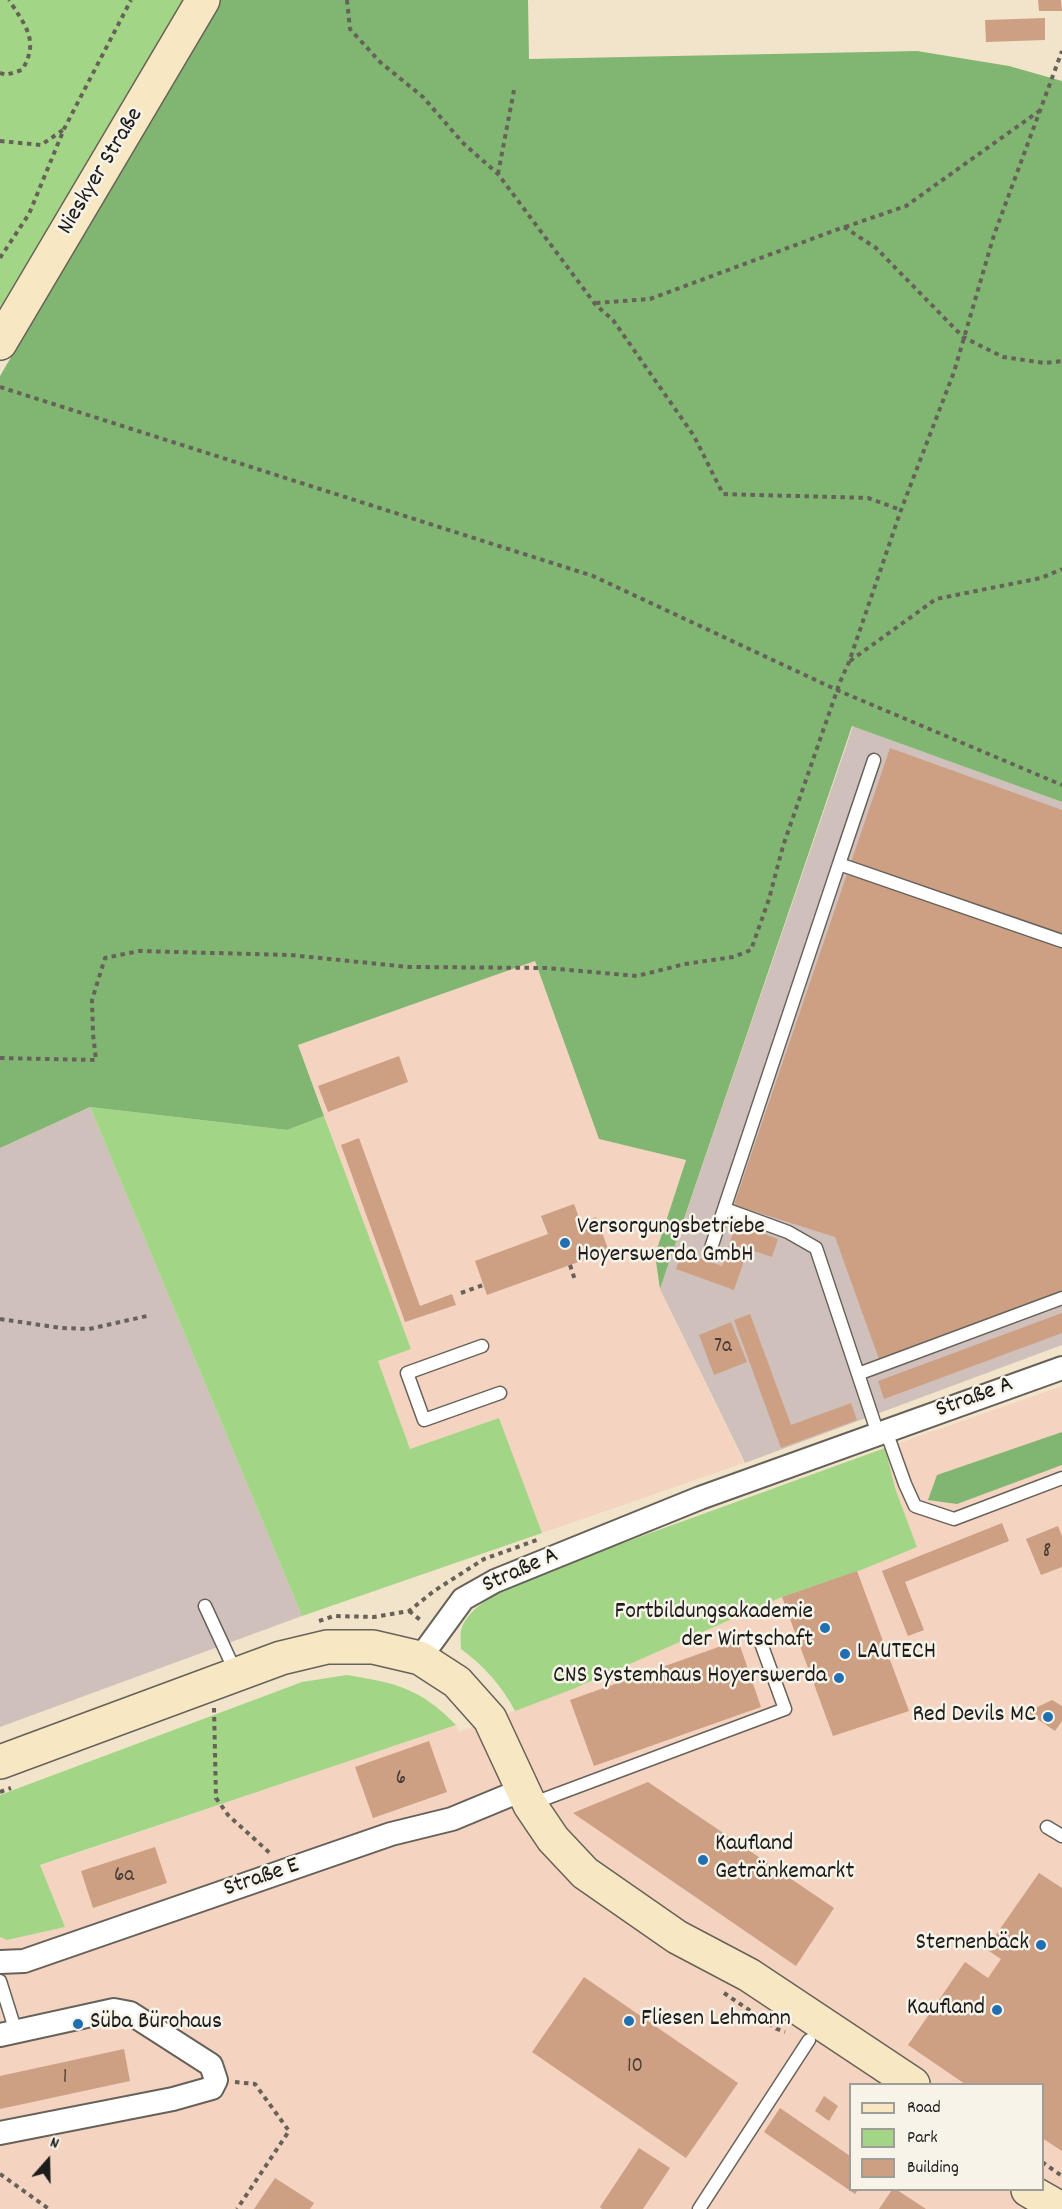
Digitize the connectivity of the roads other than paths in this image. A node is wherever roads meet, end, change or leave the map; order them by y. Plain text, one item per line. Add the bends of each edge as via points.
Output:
1 (203, 0) edge
2 (0, 343) edge
3 (874, 760) dead end
4 (839, 864) junction
5 (1062, 941) edge
6 (725, 1209) junction
7 (711, 1248) dead end
8 (1062, 1298) edge
9 (482, 1346) dead end
10 (1062, 1368) edge
11 (858, 1374) junction
12 (500, 1393) dead end
13 (882, 1433) junction
14 (1062, 1479) edge
15 (205, 1606) dead end
16 (428, 1646) junction
17 (762, 1646) dead end
18 (225, 1679) junction
19 (0, 1762) edge
20 (526, 1797) junction
21 (1047, 1827) dead end
22 (1062, 1836) edge
23 (677, 1937) junction
24 (0, 1962) edge
25 (0, 1981) edge
26 (8, 2033) edge
27 (809, 2040) junction
28 (871, 2083) edge
29 (910, 2083) edge
30 (0, 2133) edge
31 (1044, 2175) edge
32 (1032, 2191) edge
33 (1059, 2197) edge
34 (699, 2209) edge

1 - 2 street, Nieskyer Straße
3 - 4 lane
4 - 5 lane
4 - 6 lane
6 - 7 lane
6 - 11 lane via 788,1232 816,1248
8 - 11 lane
9 - 12 lane via 407,1372 424,1420
10 - 13 street, Straße A
11 - 13 lane
13 - 14 lane via 915,1506 954,1519
13 - 16 street, Straße A via 700,1498 495,1581 463,1599
15 - 18 lane
16 - 18 street via 327,1647 281,1658
16 - 20 street via 490,1719
17 - 20 lane via 785,1709
18 - 19 street
20 - 23 street via 553,1839 585,1873
20 - 24 street, Straße E via 402,1831 24,1961
21 - 22 lane
23 - 27 street via 740,1991
23 - 29 street via 749,1975
25 - 26 lane
26 - 30 street via 114,2010 130,2013 211,2065 216,2080 212,2088 173,2099
27 - 28 street
27 - 34 lane
31 - 33 street
32 - 33 street

